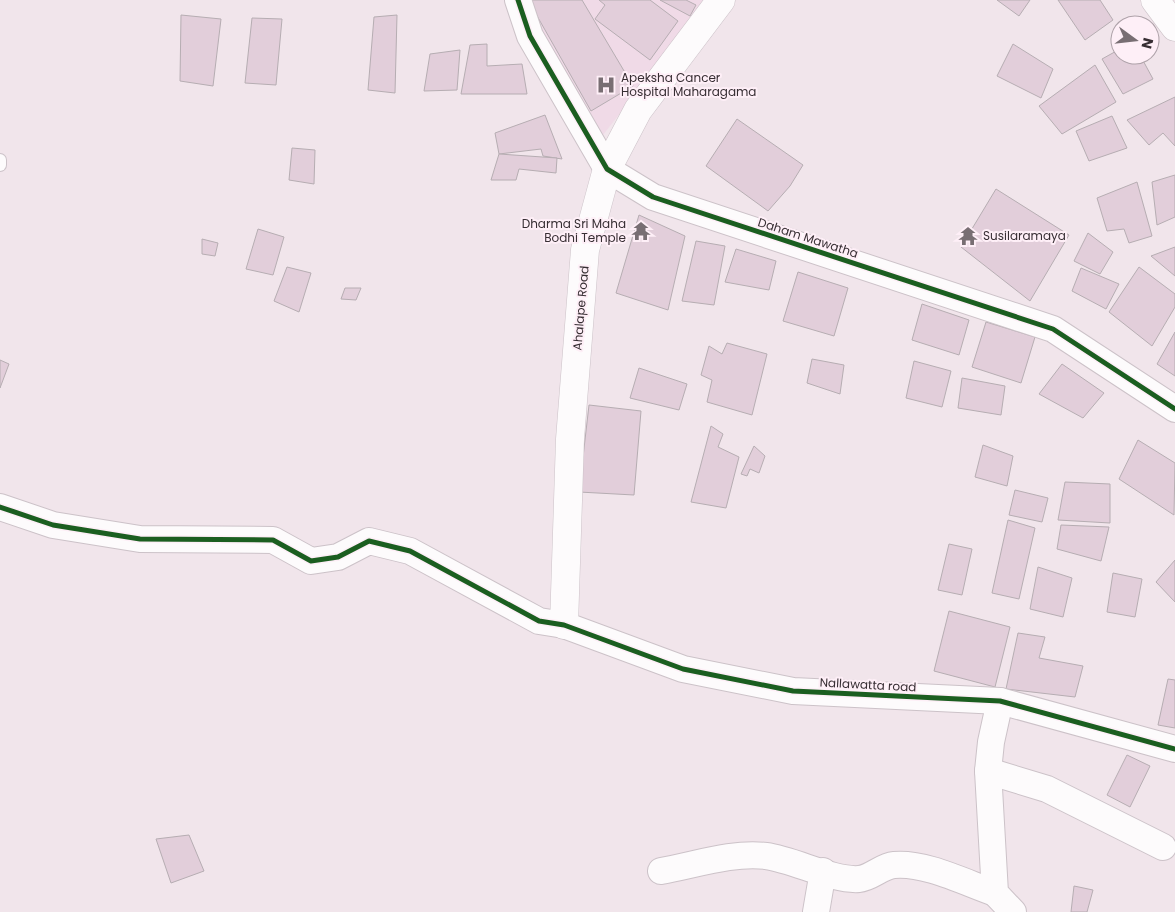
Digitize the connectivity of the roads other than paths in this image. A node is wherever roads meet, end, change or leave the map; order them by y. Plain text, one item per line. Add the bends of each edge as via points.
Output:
1 (518, 0) edge
2 (720, 0) edge
3 (1155, 0) edge
4 (1175, 27) edge
5 (0, 160) edge
6 (0, 165) edge
7 (607, 169) junction
8 (1175, 408) edge
9 (0, 507) edge
10 (564, 625) junction
11 (1000, 701) junction
12 (1175, 749) edge
13 (988, 771) junction
14 (1163, 847) dead end
15 (661, 871) dead end
16 (824, 871) junction
17 (1004, 903) edge
18 (816, 912) edge

1 - 7 street, Daham Mawatha via 530,36
2 - 7 street, Ahalape Road via 638,110
3 - 4 street
5 - 6 lane
7 - 8 street, Daham Mawatha via 653,197 1053,329
7 - 10 street, Ahalape Road via 586,250 570,440
9 - 10 street, Nallawatta road via 53,525 140,539 273,540 312,560 338,558 369,540 410,551 539,621
10 - 11 street, Nallawatta road via 683,668 793,691
11 - 12 street, Nallawatta road
11 - 13 street via 990,742
13 - 14 street via 1046,789
13 - 17 street
15 - 16 street via 740,856 767,856
16 - 17 street via 860,879 892,865 913,864
16 - 18 street

